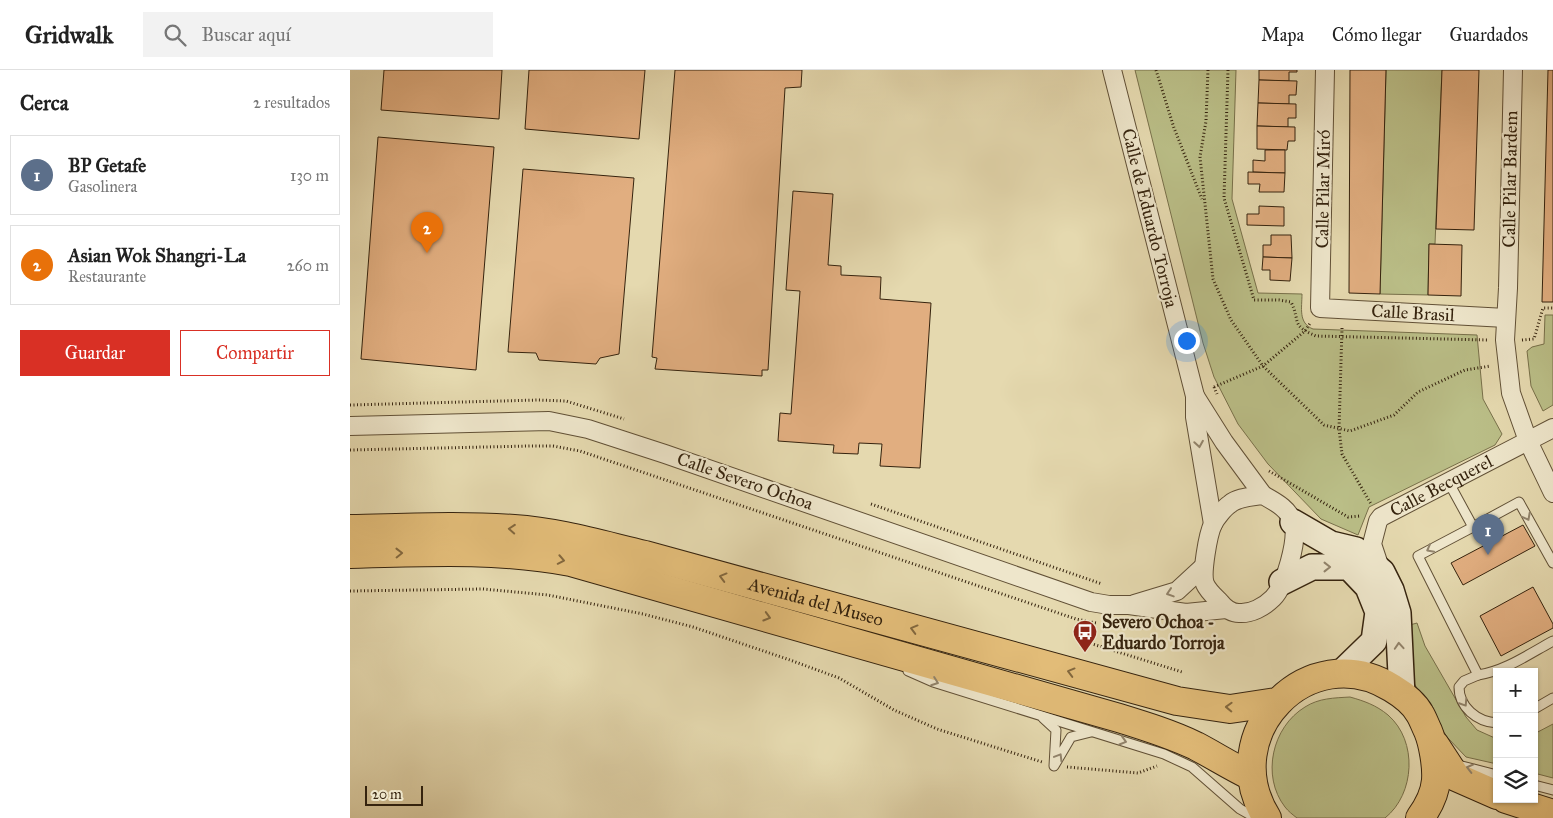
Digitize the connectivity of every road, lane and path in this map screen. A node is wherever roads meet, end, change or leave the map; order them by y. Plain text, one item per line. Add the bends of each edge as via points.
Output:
1 (1112, 70) edge
2 (1156, 70) edge
3 (1208, 70) edge
4 (1326, 70) edge
5 (1513, 70) edge
6 (1204, 203) junction
7 (1320, 308) junction
8 (1553, 308) edge
9 (1342, 310) junction
10 (1506, 318) junction
11 (1504, 340) junction
12 (1508, 364) junction
13 (1263, 366) junction
14 (1214, 387) junction
15 (1218, 395) dead end
16 (1195, 396) junction
17 (350, 405) edge
18 (631, 422) dead end
19 (350, 426) edge
20 (1339, 428) junction
21 (1553, 428) edge
22 (1528, 441) junction
23 (350, 450) edge
24 (1265, 469) dead end
25 (1449, 483) junction
26 (1553, 493) edge
27 (1263, 495) junction
28 (864, 502) dead end
29 (1380, 519) junction
30 (1293, 522) junction
31 (1213, 524) junction
32 (1473, 527) junction
33 (350, 529) edge
34 (350, 554) edge
35 (1553, 564) edge
36 (1203, 567) junction
37 (1382, 572) junction
38 (1282, 582) junction
39 (1109, 586) dead end
40 (350, 591) edge
41 (1091, 602) junction
42 (1130, 605) junction
43 (1226, 609) junction
44 (1085, 622) junction
45 (1153, 628) dead end
46 (1553, 641) edge
47 (860, 644) junction
48 (1182, 672) dead end
49 (1340, 674) junction
50 (1478, 675) junction
51 (1402, 695) junction
52 (1553, 698) edge
53 (1277, 702) junction
54 (1538, 707) edge
55 (1041, 716) junction
56 (1493, 722) edge
57 (1092, 732) junction
58 (1438, 751) junction
59 (1164, 763) dead end
60 (1054, 766) junction
61 (1493, 773) edge
62 (1251, 776) junction
63 (1538, 786) edge
64 (1553, 790) edge
65 (1493, 793) edge
66 (1519, 803) edge
67 (1553, 814) edge
68 (1256, 818) edge
69 (1267, 818) edge
70 (1420, 818) edge

1 - 16 street, Calle de Eduardo Torroja
2 - 6 path via 1174,128
3 - 6 path via 1206,121 1200,157
4 - 7 street, Calle Pilar Miró
5 - 10 street, Calle Pilar Bardem
6 - 13 path via 1213,278 1231,320
7 - 9 street, Calle Brasil
7 - 13 path via 1305,331
8 - 11 path via 1543,308 1534,339
9 - 10 street, Calle Brasil
9 - 20 path
10 - 11 street, Calle Pilar Bardem
11 - 12 street, Calle Pilar Bardem
12 - 20 path via 1465,370 1418,392 1394,415 1350,431
12 - 22 street, Calle Pilar Bardem via 1511,393
13 - 14 path
13 - 20 path via 1324,425
14 - 15 path
14 - 16 path
16 - 27 street, Calle de Eduardo Torroja
16 -> 31 street, Calle de Eduardo Torroja via 1195,417
17 - 18 path via 566,401
19 - 41 street, Calle Severo Ochoa via 549,421 588,429
20 - 29 path via 1342,454
21 - 22 street, Calle Becquerel
22 - 25 street, Calle Becquerel
22 - 26 street, Calle Pilar Bardem
23 - 44 path via 554,446 580,451
24 - 29 path via 1348,517
25 - 29 street, Calle Becquerel
25 - 32 lane
27 - 30 street via 1282,506
27 - 31 street via 1230,503
28 - 39 path
29 - 37 street, Calle Becquerel via 1372,544
30 - 37 street, Calle Becquerel via 1331,544 1356,550
30 - 38 street via 1294,545
31 - 36 street
32 -> 35 lane via 1519,502
32 -> 50 lane via 1418,556
53 -> 33 highway, Avenida del Museo via 1230,709 1177,700 578,539 515,529
34 -> 47 highway, Avenida del Museo via 479,552 548,558 636,579
36 -> 42 street, Calle Severo Ochoa via 1177,591
36 - 43 street via 1204,583
51 -> 37 street, Calle Becquerel via 1398,613
38 - 43 street via 1274,597 1253,611 1238,613
38 -> 49 street via 1312,567 1349,567 1368,587 1378,612 1374,641
40 - 60 path via 483,589 548,595 693,626 839,678 894,710 937,729
41 - 42 street, Calle Severo Ochoa
41 - 44 path
42 - 43 street, Calle Severo Ochoa via 1186,614
44 - 45 path
44 - 48 path via 1082,641
46 - 50 lane via 1502,669
47 -> 55 lane via 934,682
47 - 62 highway, Avenida del Museo via 1170,734
49 - 51 highway via 1377,680
49 - 53 highway via 1317,678
50 -> 56 lane via 1464,681 1459,687 1459,697 1479,719
51 - 58 highway via 1419,712
52 - 54 lane
53 - 62 highway via 1261,724 1252,750
55 - 57 lane
55 - 60 lane via 1056,730
60 -> 57 lane via 1071,738
57 -> 68 lane via 1164,754 1192,767 1240,809
61 -> 58 lane
58 - 65 highway via 1456,777
58 - 70 highway via 1436,780 1428,806
59 - 60 path via 1138,773
62 - 69 highway via 1258,804
63 - 64 lane
66 - 67 highway

